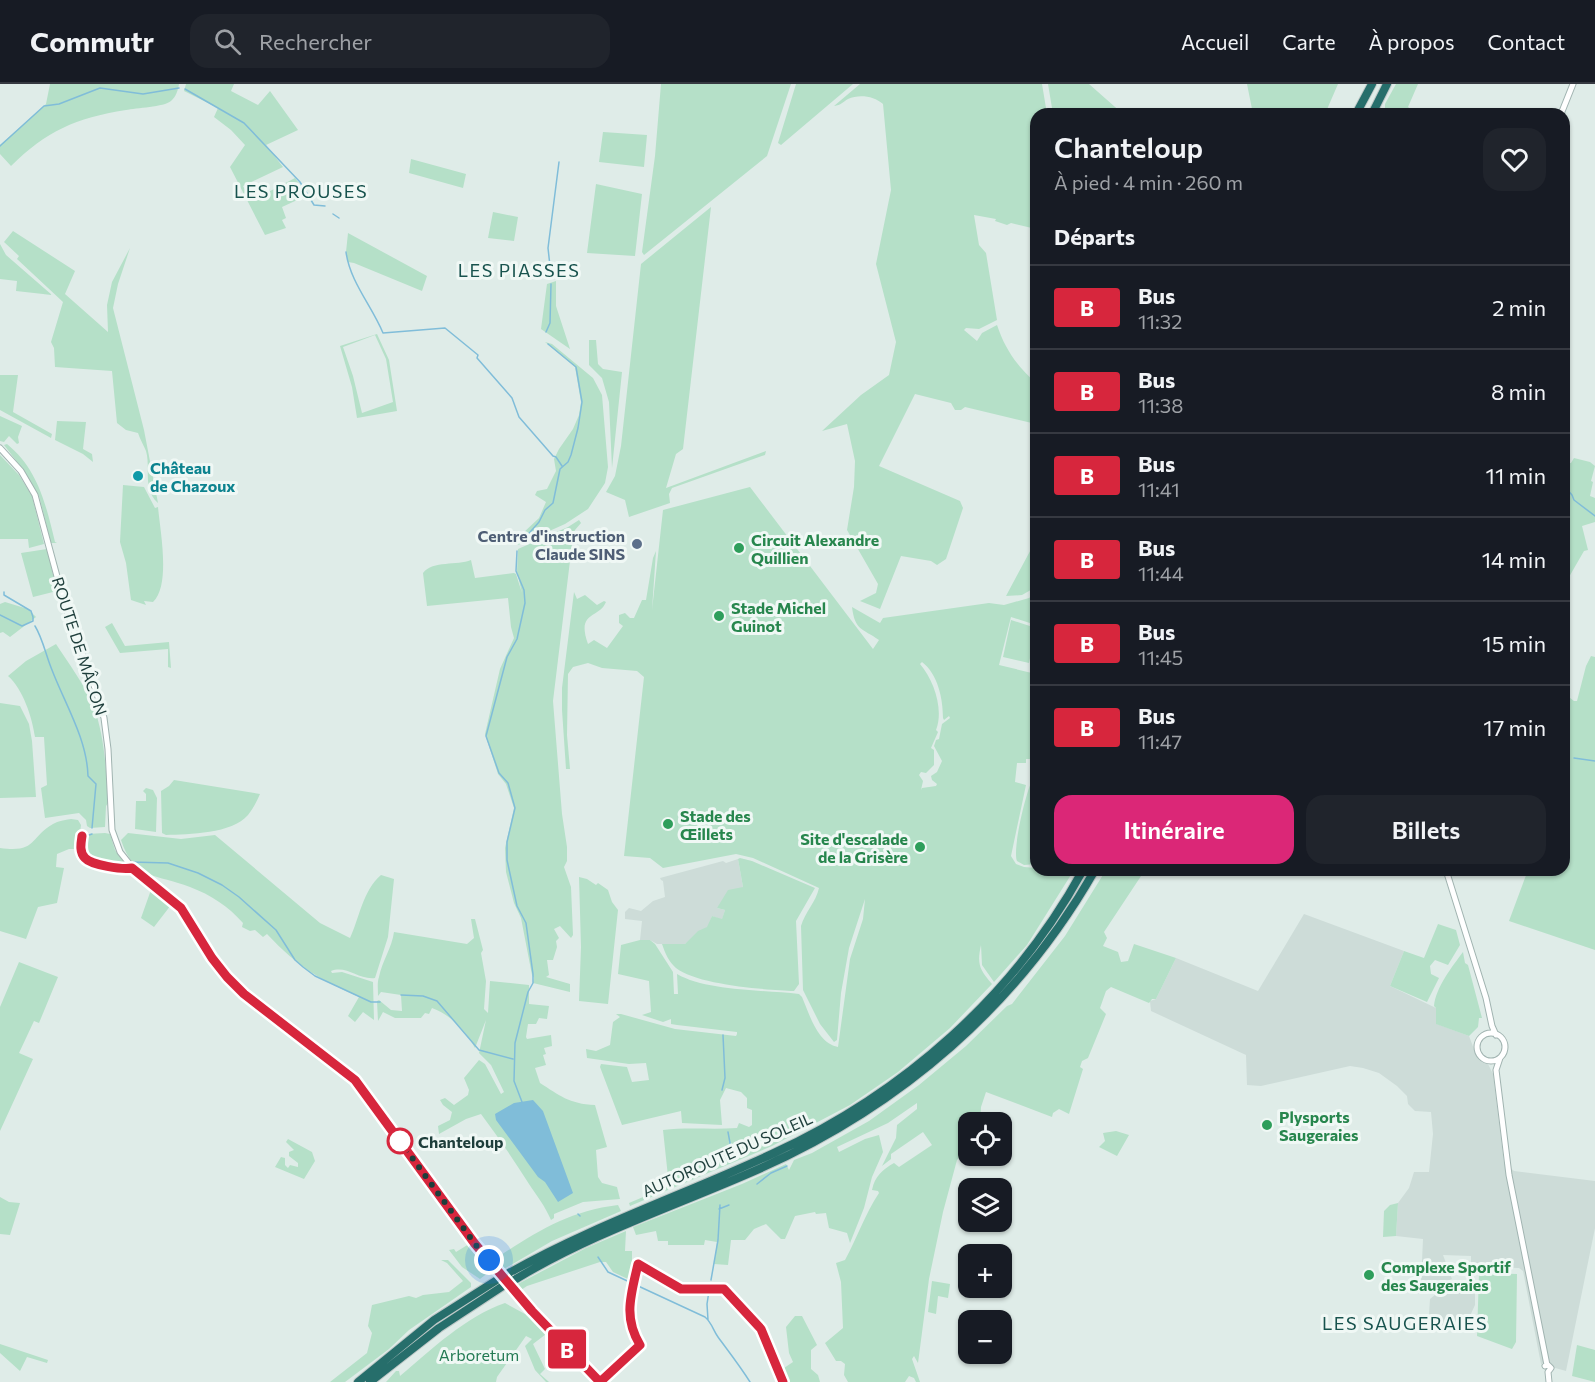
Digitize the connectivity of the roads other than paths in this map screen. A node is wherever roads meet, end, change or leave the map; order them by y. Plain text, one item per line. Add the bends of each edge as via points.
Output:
1 (1372, 84) edge
2 (1387, 84) edge
3 (1573, 84) edge
4 (1359, 108) edge
5 (1375, 108) edge
6 (1563, 108) edge
7 (0, 448) edge
8 (1079, 876) edge
9 (1091, 876) edge
10 (1448, 876) edge
11 (1490, 1019) junction
12 (1486, 1035) junction
13 (1497, 1035) junction
14 (1500, 1058) junction
15 (1487, 1060) junction
16 (1496, 1070) junction
17 (629, 1219) junction
18 (507, 1279) junction
19 (357, 1382) edge
20 (370, 1382) edge
21 (600, 1382) edge
22 (1549, 1382) edge

1 - 4 highway
2 - 5 highway
3 - 6 street
7 - 18 street, ROUTE DE MÂCON via 21,471 35,495 64,606 97,694 107,738 112,830 127,863 181,908 212,958 244,994 355,1080 475,1244
8 - 17 highway, AUTOROUTE DU SOLEIL via 1015,971 963,1026 908,1073 856,1109 797,1142
9 - 17 highway, AUTOROUTE DU SOLEIL via 1053,937 1011,989 951,1049 910,1082 860,1117 803,1149
10 - 11 street
11 - 12 street
11 - 13 street
12 - 13 street
12 - 15 street via 1478,1047
13 - 14 street via 1505,1048
14 - 15 street
14 - 16 street
15 - 16 street
16 - 22 street via 1509,1175 1546,1365 1551,1368
17 - 18 highway, AUTOROUTE DU SOLEIL via 562,1244
18 - 19 highway, AUTOROUTE DU SOLEIL via 434,1320
18 - 20 highway, AUTOROUTE DU SOLEIL
18 - 21 street, ROUTE DE MÂCON

